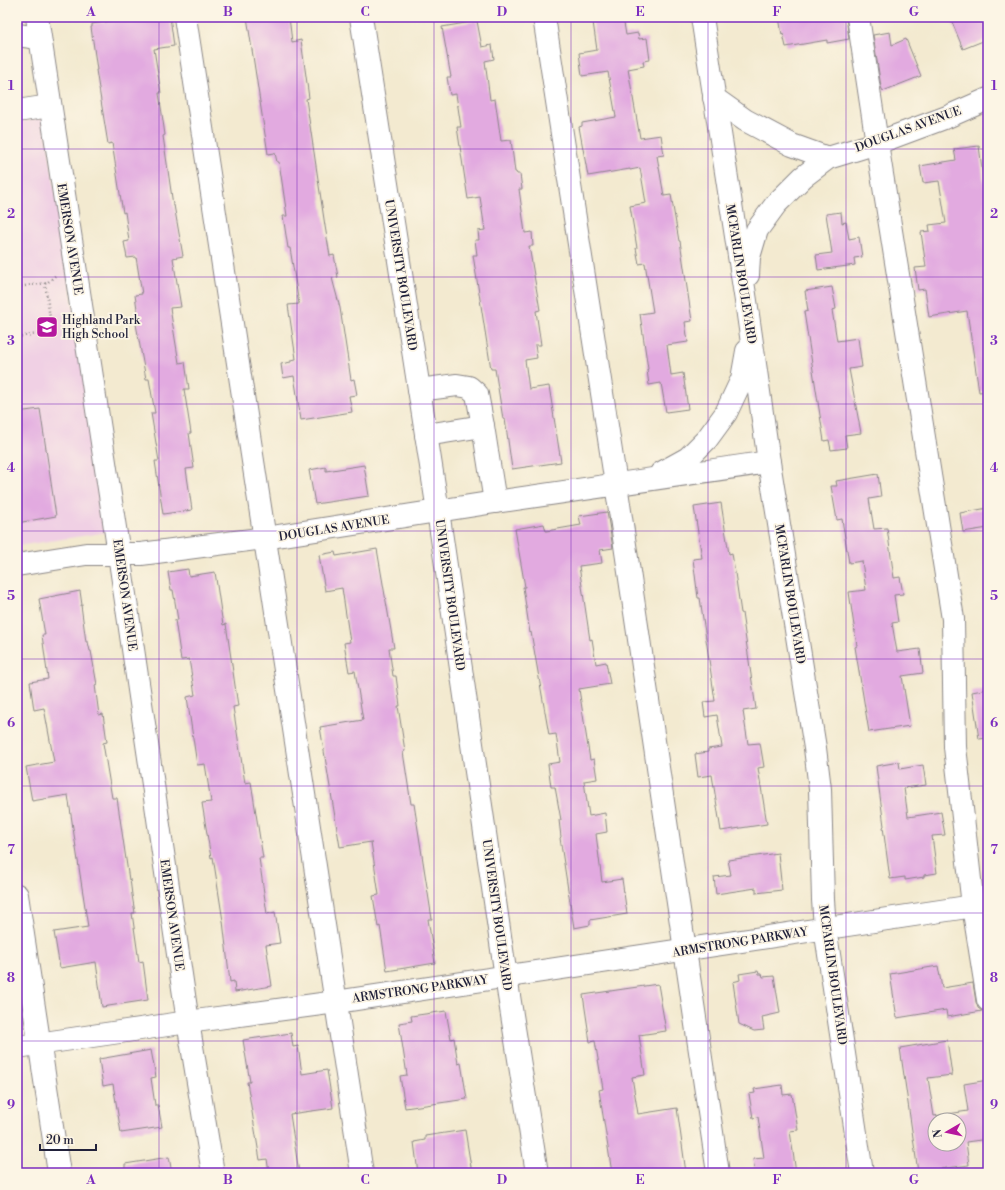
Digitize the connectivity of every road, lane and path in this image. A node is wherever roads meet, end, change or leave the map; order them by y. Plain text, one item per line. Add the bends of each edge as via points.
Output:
1 (185, 17) edge
2 (361, 17) edge
3 (544, 17) edge
4 (702, 17) edge
5 (858, 17) edge
6 (38, 27) edge
7 (17, 35) edge
8 (714, 98) junction
9 (988, 99) edge
10 (50, 106) junction
11 (17, 111) edge
12 (877, 143) junction
13 (828, 158) junction
14 (17, 287) edge
15 (746, 301) junction
16 (17, 337) edge
17 (419, 390) junction
18 (483, 426) junction
19 (426, 435) junction
20 (769, 462) junction
21 (651, 479) junction
22 (616, 484) junction
23 (495, 502) junction
24 (438, 511) junction
25 (265, 538) junction
26 (119, 554) junction
27 (17, 565) edge
28 (17, 895) edge
29 (980, 905) edge
30 (825, 928) junction
31 (686, 950) junction
32 (506, 977) junction
33 (988, 1000) edge
34 (336, 1002) junction
35 (188, 1022) junction
36 (39, 1044) junction
37 (17, 1047) edge
38 (59, 1173) edge
39 (213, 1173) edge
40 (362, 1173) edge
41 (537, 1173) edge
42 (718, 1173) edge
43 (862, 1173) edge

1 - 25 street
2 - 17 street, UNIVERSITY BOULEVARD
3 - 22 street
4 - 8 street, MCFARLIN BOULEVARD
5 - 12 street
6 - 7 street
6 - 10 street, EMERSON AVENUE
8 - 13 street via 745,120 792,145
8 - 15 street, MCFARLIN BOULEVARD
9 - 12 street, DOUGLAS AVENUE
10 - 11 street
10 - 26 street, EMERSON AVENUE
12 - 13 street, DOUGLAS AVENUE
12 - 29 street via 953,619 955,747
13 - 15 street, DOUGLAS AVENUE via 803,177 776,204 757,230 749,257
14 - 16 path via 46,283 52,332
15 - 20 street, MCFARLIN BOULEVARD
15 - 21 street, DOUGLAS AVENUE via 748,348 742,379 726,413 707,439 688,458
17 - 18 street via 469,387 477,394
17 - 19 street, UNIVERSITY BOULEVARD
18 - 19 street
18 - 23 street
19 - 24 street, UNIVERSITY BOULEVARD
20 - 21 street, DOUGLAS AVENUE
20 - 30 street, MCFARLIN BOULEVARD via 816,755 820,789
21 - 22 street, DOUGLAS AVENUE
22 - 23 street, DOUGLAS AVENUE
22 - 31 street
23 - 24 street, DOUGLAS AVENUE
24 - 25 street, DOUGLAS AVENUE
24 - 32 street, UNIVERSITY BOULEVARD
25 - 26 street, DOUGLAS AVENUE via 141,554
25 - 34 street
26 - 27 street, DOUGLAS AVENUE via 86,554
26 - 35 street, EMERSON AVENUE
28 - 36 street
29 - 30 street, ARMSTRONG PARKWAY
29 - 33 street
30 - 31 street, ARMSTRONG PARKWAY
30 - 43 street, MCFARLIN BOULEVARD
31 - 32 street, ARMSTRONG PARKWAY
31 - 42 street
32 - 34 street, ARMSTRONG PARKWAY
32 - 41 street, UNIVERSITY BOULEVARD
34 - 35 street, ARMSTRONG PARKWAY
34 - 40 street
35 - 36 street, ARMSTRONG PARKWAY
35 - 39 street, EMERSON AVENUE
36 - 37 street, ARMSTRONG PARKWAY
36 - 38 street

